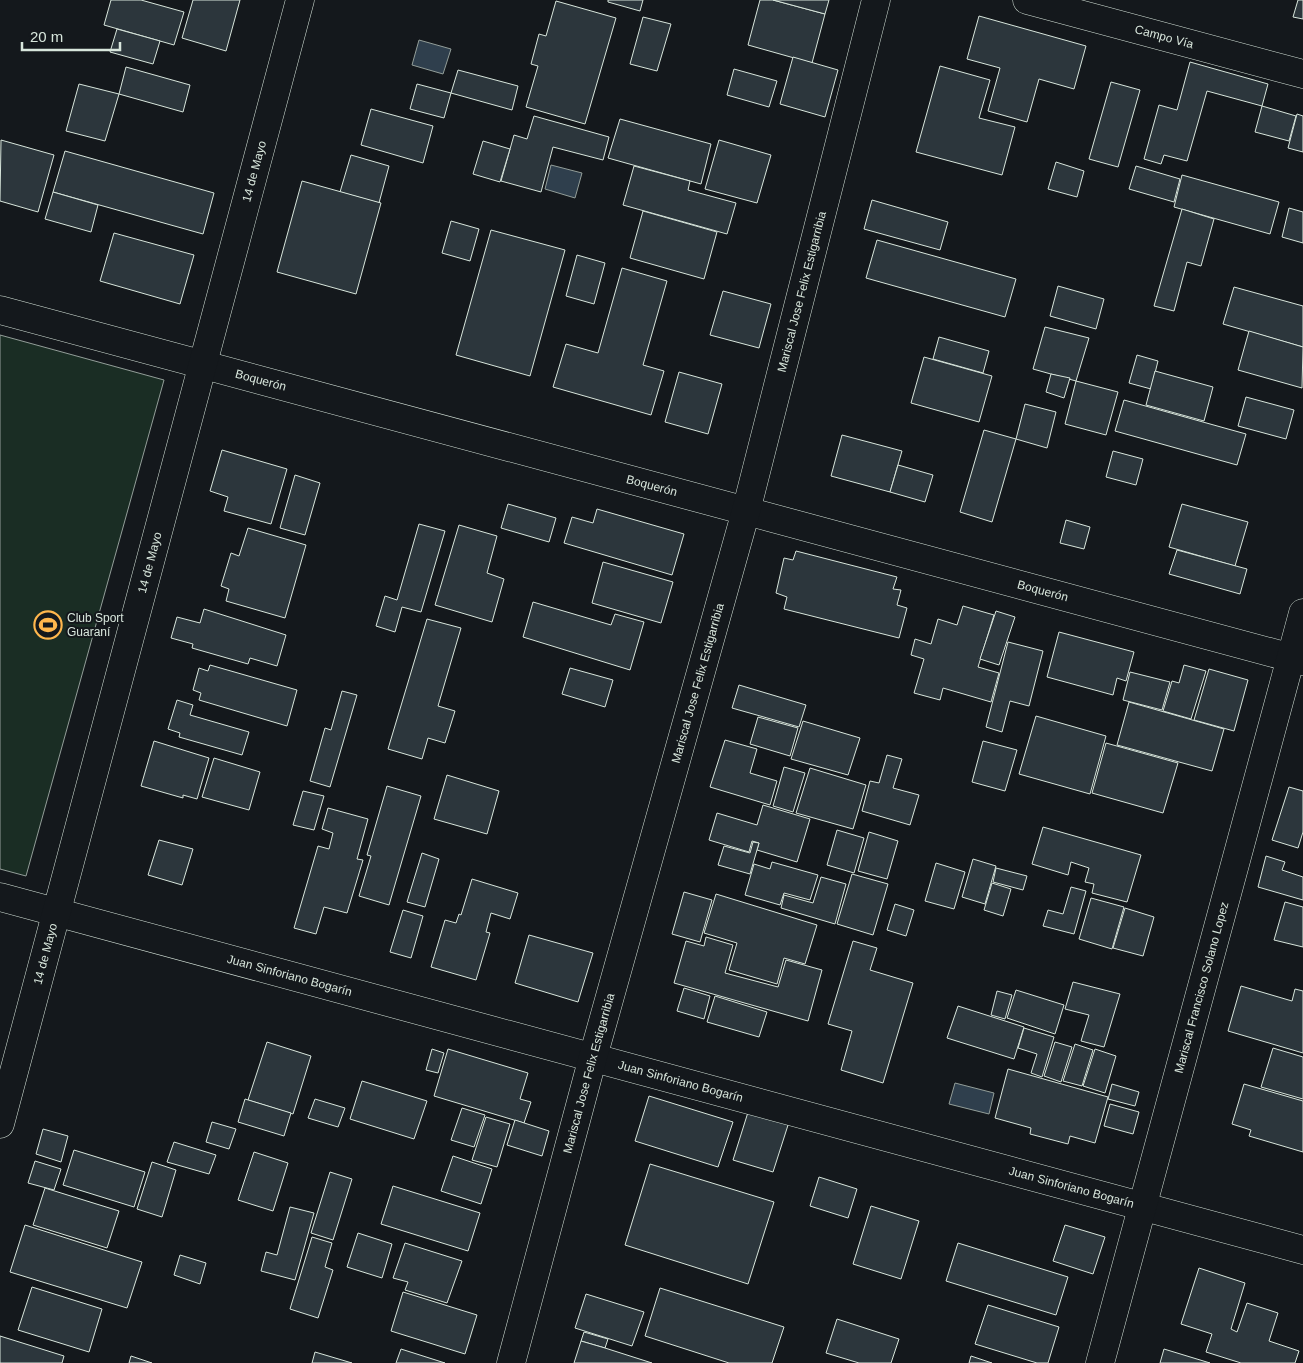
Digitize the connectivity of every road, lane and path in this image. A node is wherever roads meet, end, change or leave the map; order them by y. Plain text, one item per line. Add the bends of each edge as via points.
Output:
1 (300, 0) edge
2 (876, 0) edge
3 (1027, 0) edge
4 (1303, 74) edge
5 (0, 310) edge
6 (202, 364) junction
7 (746, 511) junction
8 (1303, 614) edge
9 (1297, 660) edge
10 (0, 896) edge
11 (57, 912) junction
12 (593, 1057) junction
13 (0, 1124) edge
14 (1143, 1206) junction
15 (1303, 1250) edge
16 (512, 1363) edge
17 (1100, 1363) edge

1 - 6 street, 14 de Mayo
2 - 7 street, Mariscal Jose Felix Estigarribia
3 - 4 street, Campo Vía
5 - 6 street, Boquerón
6 - 7 street, Boquerón
6 - 11 street, 14 de Mayo
7 - 9 street, Boquerón
7 - 12 street, Mariscal Jose Felix Estigarribia
8 - 9 street, Mariscal Francisco Solano Lopez
9 - 14 street, Mariscal Francisco Solano Lopez
10 - 11 street, Juan Sinforiano Bogarín
11 - 12 street, Juan Sinforiano Bogarín
11 - 13 street, 14 de Mayo
12 - 14 street, Juan Sinforiano Bogarín
12 - 16 street, Mariscal Jose Felix Estigarribia
14 - 15 street, Juan Sinforiano Bogarín
14 - 17 street, Mariscal Francisco Solano Lopez

